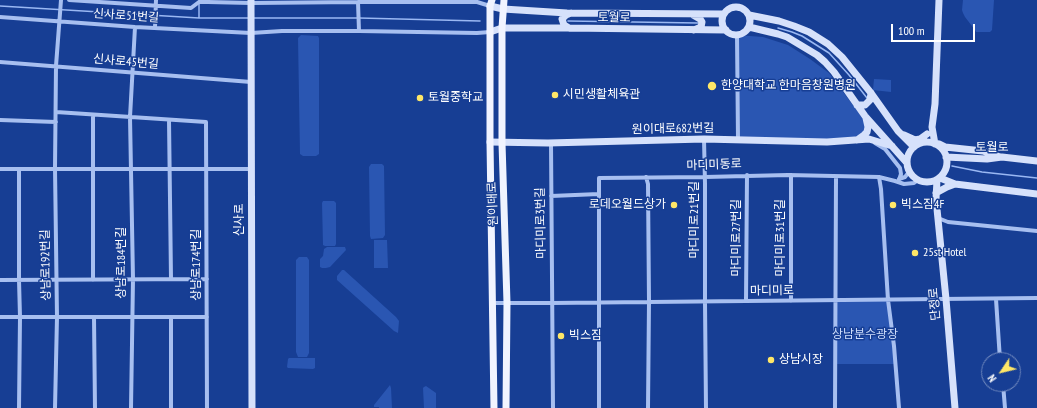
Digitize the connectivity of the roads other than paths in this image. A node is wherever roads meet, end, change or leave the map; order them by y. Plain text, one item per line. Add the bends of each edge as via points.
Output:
1 (69, 0) edge
2 (156, 0) edge
3 (504, 0) edge
4 (939, 0) edge
5 (61, 1) edge
6 (197, 1) edge
7 (207, 1) edge
8 (120, 2) edge
9 (358, 2) junction
10 (491, 3) edge
11 (251, 4) edge
12 (156, 7) junction
13 (503, 9) junction
14 (571, 13) junction
15 (692, 14) junction
16 (723, 14) junction
17 (749, 15) junction
18 (0, 16) edge
19 (59, 20) junction
20 (780, 21) junction
21 (155, 26) junction
22 (135, 27) junction
23 (749, 27) junction
24 (502, 28) junction
25 (569, 28) junction
26 (694, 30) junction
27 (726, 30) junction
28 (359, 31) junction
29 (490, 32) junction
30 (251, 33) junction
31 (776, 33) junction
32 (737, 35) junction
33 (0, 62) edge
34 (56, 66) junction
35 (132, 73) junction
36 (251, 82) junction
37 (871, 94) junction
38 (858, 105) junction
39 (56, 112) junction
40 (93, 115) junction
41 (865, 116) junction
42 (130, 117) junction
43 (0, 120) edge
44 (169, 120) junction
45 (56, 122) junction
46 (932, 127) junction
47 (898, 131) junction
48 (927, 134) junction
49 (704, 139) junction
50 (738, 140) junction
51 (860, 140) junction
52 (490, 142) junction
53 (502, 142) junction
54 (551, 143) junction
55 (923, 143) junction
56 (935, 143) junction
57 (892, 146) junction
58 (914, 147) junction
59 (946, 157) junction
60 (1002, 157) junction
61 (1037, 161) edge
62 (907, 163) junction
63 (55, 168) junction
64 (94, 168) junction
65 (0, 169) edge
66 (19, 169) junction
67 (131, 169) junction
68 (170, 169) junction
69 (206, 169) junction
70 (251, 169) junction
71 (909, 172) junction
72 (747, 175) junction
73 (791, 175) junction
74 (836, 176) junction
75 (646, 177) junction
76 (705, 177) junction
77 (879, 178) junction
78 (938, 179) junction
79 (897, 180) junction
80 (918, 180) junction
81 (927, 182) junction
82 (955, 184) junction
83 (599, 194) junction
84 (1037, 194) edge
85 (551, 196) junction
86 (936, 196) junction
87 (938, 218) junction
88 (1037, 231) edge
89 (132, 279) junction
90 (170, 279) junction
91 (207, 279) junction
92 (0, 280) edge
93 (19, 280) junction
94 (56, 280) junction
95 (93, 280) junction
96 (1037, 298) edge
97 (946, 299) junction
98 (996, 299) junction
99 (836, 300) junction
100 (888, 300) junction
101 (746, 301) junction
102 (791, 301) junction
103 (649, 302) junction
104 (705, 302) junction
105 (492, 303) junction
106 (507, 303) junction
107 (552, 303) junction
108 (600, 303) junction
109 (132, 316) junction
110 (0, 317) edge
111 (20, 317) junction
112 (56, 317) junction
113 (94, 317) junction
114 (171, 317) junction
115 (207, 317) junction
116 (999, 352) edge
117 (1004, 392) edge
118 (19, 408) edge
119 (55, 408) edge
120 (95, 408) edge
121 (132, 408) edge
122 (170, 408) edge
123 (207, 408) edge
124 (252, 408) edge
125 (494, 408) edge
126 (506, 408) edge
127 (553, 408) edge
128 (599, 408) edge
129 (648, 408) edge
130 (706, 408) edge
131 (835, 408) edge
132 (899, 408) edge
133 (955, 408) edge
134 (1005, 408) edge

1 - 8 street
2 - 12 street
3 - 13 main road, 원이대로
4 - 46 street
5 - 19 street, 상남로192번길
6 - 7 street
6 - 12 street via 192,8
7 - 11 street
8 - 12 street
9 - 10 street
9 - 11 street
9 - 28 street
10 - 13 street, 토월로
10 - 29 main road, 원이대로
11 - 30 street, 신사로
12 - 21 street
13 - 14 street, 토월로
13 - 24 main road, 원이대로
14 - 15 street, 토월로
14 - 25 street via 562,19 564,25
15 - 16 street, 토월로
15 - 26 street via 702,22 701,26
16 - 17 street via 737,6 745,9
16 - 27 street via 722,21
17 - 20 street
17 - 23 street
18 - 19 street, 신사로51번길
19 - 22 street, 신사로51번길
19 - 34 street, 상남로192번길
20 - 31 street via 770,27
20 - 37 street via 809,32 828,44 842,57
21 - 22 street, 신사로51번길
21 - 30 street, 신사로51번길
22 - 35 street, 상남로184번길
23 - 31 street
23 - 32 street
24 - 25 street, 토월로
24 - 29 street, 토월로
24 - 53 main road, 원이대로
25 - 26 street, 토월로
26 - 27 street, 토월로
27 - 32 street
28 - 29 street, 신사로51번길
28 - 30 street, 신사로51번길
29 - 52 main road, 원이대로
30 - 36 street, 신사로
31 - 38 street via 787,37 825,62
32 - 50 street
33 - 34 street, 신사로45번길
34 - 35 street, 신사로45번길
34 - 39 street, 상남로192번길
35 - 36 street, 신사로45번길
35 - 42 street, 상남로184번길
36 - 70 street, 신사로
37 - 38 street via 865,105
37 - 47 street
38 - 41 street
39 - 40 street
39 - 45 street, 상남로192번길
40 - 42 street
40 - 64 street
41 - 51 street via 867,132
41 - 57 street
42 - 44 street
42 - 67 street, 상남로184번길
43 - 45 street
44 - 68 street
44 - 69 street, 상남로174번길 via 206,122
45 - 63 street, 상남로192번길
46 - 48 street
46 - 56 street
47 - 48 street via 915,140
47 - 58 street
48 - 55 street
49 - 50 street, 원이대로682번길
49 - 54 street, 원이대로682번길
49 - 76 street, 마디미로21번길
50 - 51 street, 원이대로682번길
51 - 57 street, 원이대로682번길 via 869,139
51 - 79 street via 885,149 900,168 901,174
52 - 53 street, 원이대로682번길
52 - 105 main road, 원이대로
53 - 54 street, 원이대로682번길
53 - 106 main road, 원이대로
54 - 85 street, 마디미로3번길
55 - 56 street
55 - 58 street
56 - 59 street
56 - 60 street
57 - 62 street
58 - 62 street via 908,154
59 - 60 street, 토월로
59 - 78 street via 946,168
60 - 61 street, 토월로
62 - 71 street
63 - 64 street
63 - 66 street
63 - 94 street, 상남로192번길
64 - 67 street
64 - 95 street
65 - 66 street
66 - 93 street
67 - 68 street
67 - 89 street, 상남로184번길
68 - 69 street
68 - 90 street
69 - 70 street
69 - 91 street, 상남로174번길
70 - 124 street, 신사로
71 - 79 street
71 - 80 street
72 - 73 street, 마디미동로
72 - 76 street, 마디미동로
72 - 101 street, 마디미로27번길
73 - 74 street, 마디미동로
73 - 102 street, 마디미로31번길
74 - 77 street, 마디미동로
74 - 99 street
75 - 76 street, 마디미동로
75 - 83 street, 마디미동로 via 598,178
75 - 103 street
76 - 104 street, 마디미로21번길
77 - 79 street, 마디미동로
77 - 100 street
78 - 81 street
78 - 82 street
78 - 86 street, 단정로
79 - 80 street, 마디미동로 via 904,184
80 - 81 street
81 - 86 street, 단정로
82 - 84 street
82 - 86 street via 947,186
83 - 85 street
83 - 108 street
85 - 107 street, 마디미로3번길
86 - 87 street, 단정로
87 - 88 street via 948,222
87 - 97 street, 단정로
89 - 90 street
89 - 95 street
89 - 109 street, 상남로184번길
90 - 91 street
91 - 115 street, 상남로174번길
92 - 93 street
93 - 94 street
93 - 111 street
94 - 95 street
94 - 112 street, 상남로192번길
96 - 98 street, 마디미로
97 - 98 street, 마디미로
97 - 100 street, 마디미로
97 - 133 street, 단정로
98 - 116 street
99 - 100 street, 마디미로
99 - 102 street, 마디미로
99 - 131 street
100 - 132 street
101 - 102 street, 마디미로
101 - 104 street, 마디미로
103 - 104 street, 마디미로
103 - 108 street, 마디미로
103 - 129 street
104 - 130 street, 마디미로21번길
105 - 106 street, 마디미로
105 - 125 main road, 원이대로
106 - 107 street, 마디미로
106 - 126 main road, 원이대로
107 - 108 street, 마디미로
107 - 127 street, 마디미로3번길
108 - 128 street
109 - 113 street
109 - 114 street
109 - 121 street, 상남로184번길
110 - 111 street
111 - 112 street
111 - 118 street
112 - 113 street
112 - 119 street, 상남로192번길
113 - 120 street
114 - 115 street
114 - 122 street
115 - 123 street, 상남로174번길
117 - 134 street

